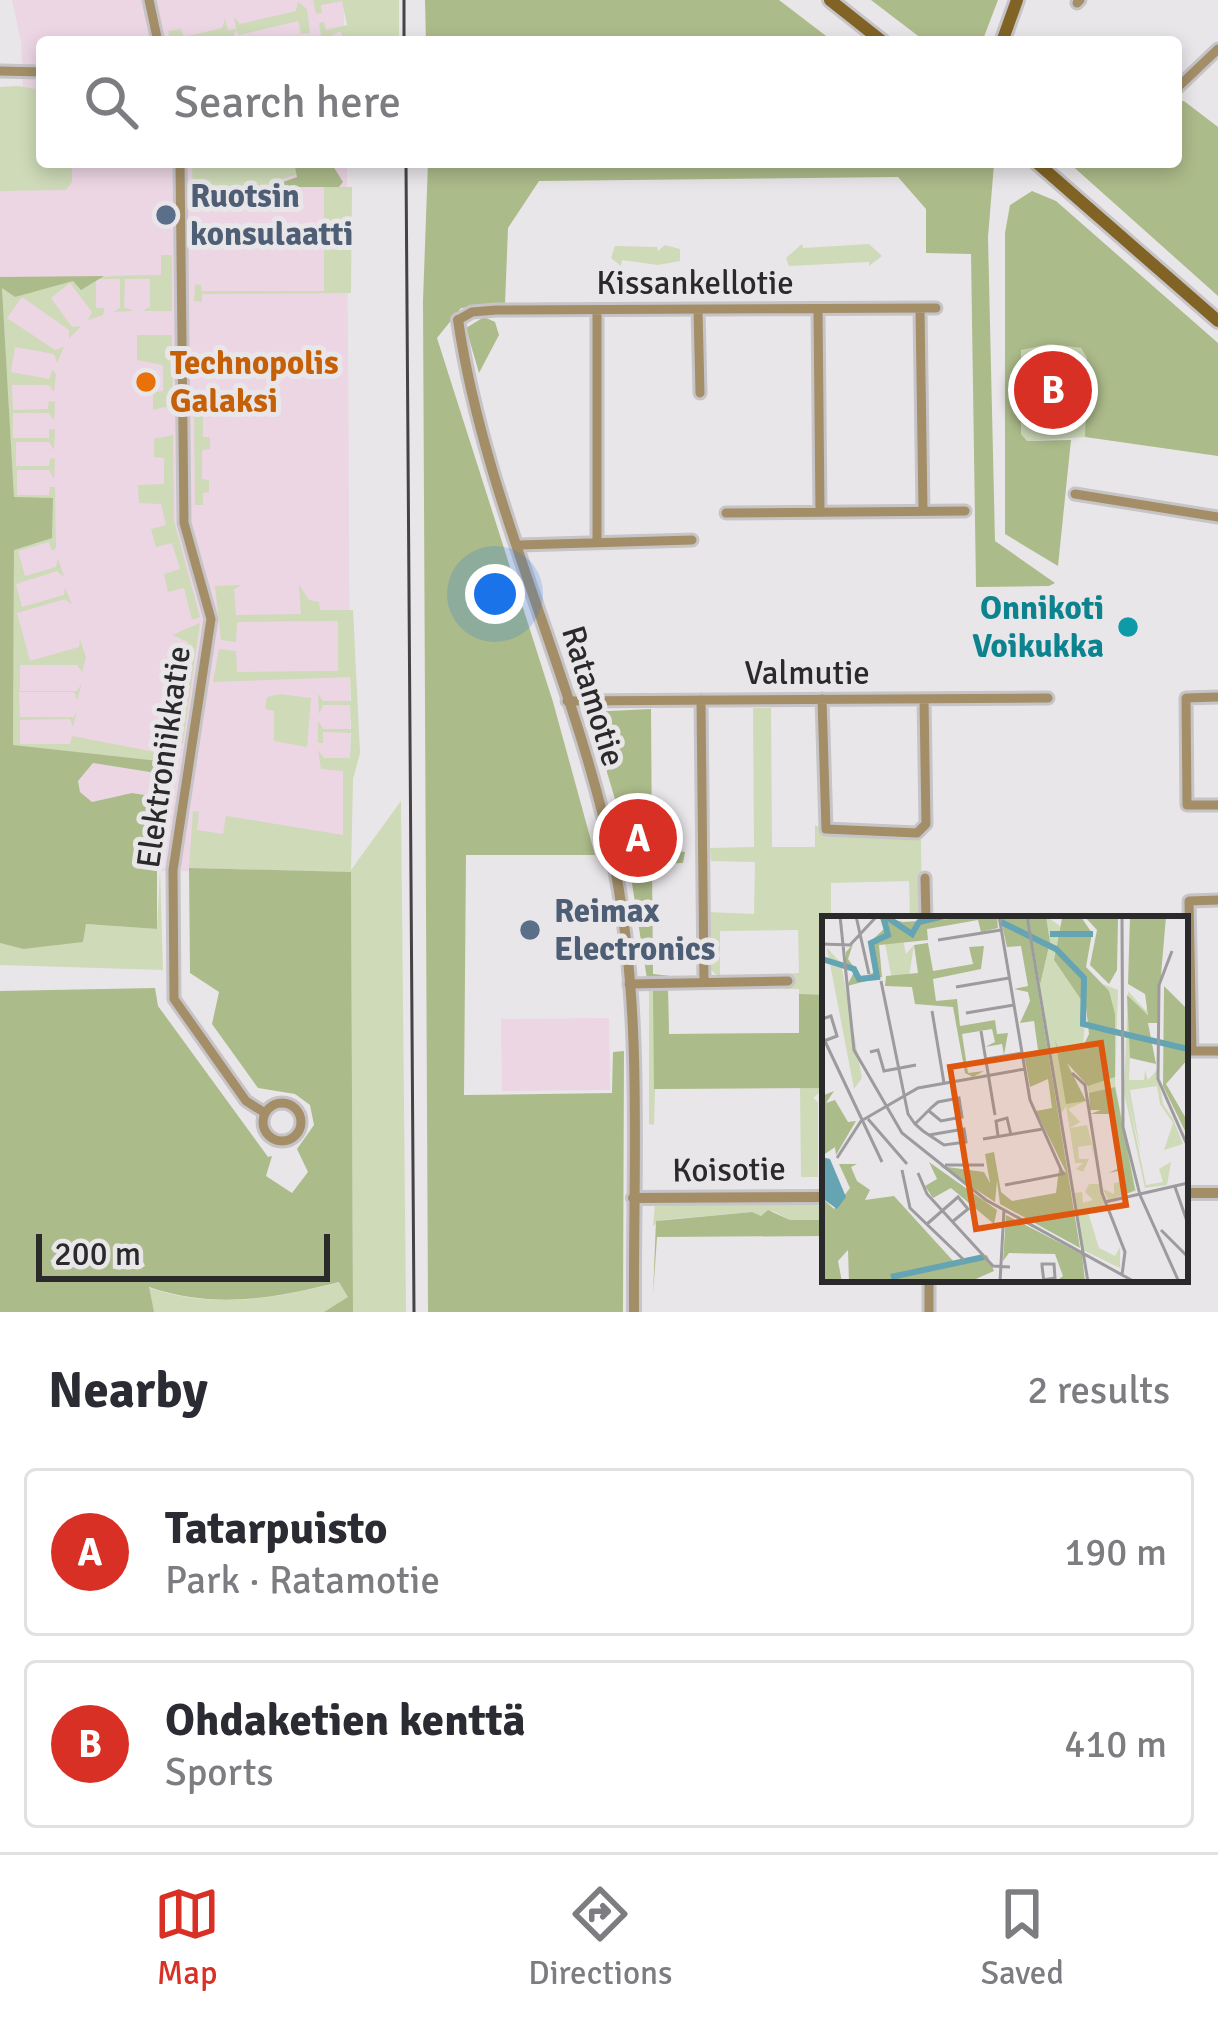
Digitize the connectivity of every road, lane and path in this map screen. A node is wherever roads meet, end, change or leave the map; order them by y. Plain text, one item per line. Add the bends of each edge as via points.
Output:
1 (149, 0) edge
2 (830, 0) edge
3 (1017, 0) edge
4 (157, 36) edge
5 (876, 36) edge
6 (1004, 36) edge
7 (1218, 49) edge
8 (0, 71) edge
9 (36, 72) edge
10 (1182, 83) edge
11 (180, 168) edge
12 (1043, 168) edge
13 (920, 308) junction
14 (936, 308) dead end
15 (818, 309) junction
16 (597, 310) junction
17 (698, 310) junction
18 (458, 320) joint
19 (1218, 321) edge
20 (700, 393) dead end
21 (1075, 494) dead end
22 (923, 511) junction
23 (965, 511) dead end
24 (820, 512) junction
25 (726, 513) dead end
26 (1218, 517) edge
27 (597, 540) junction
28 (692, 540) dead end
29 (518, 545) junction
30 (1218, 697) edge
31 (1048, 698) dead end
32 (822, 699) junction
33 (924, 699) junction
34 (701, 700) junction
35 (567, 701) junction
36 (1218, 805) edge
37 (925, 878) dead end
38 (1218, 900) edge
39 (926, 916) edge
40 (788, 981) dead end
41 (704, 982) junction
42 (629, 984) junction
43 (1218, 1051) edge
44 (266, 1113) junction
45 (822, 1196) edge
46 (633, 1198) junction
47 (634, 1312) edge

1 - 4 street
2 - 5 main road
3 - 6 main road
7 - 10 street
8 - 9 street
11 - 44 street, Elektroniikkatie via 184,523 211,619 173,870 174,999 246,1101
12 - 19 main road
13 - 14 street, Kissankellotie
13 - 15 street, Kissankellotie
13 - 22 street
15 - 17 street, Kissankellotie
15 - 24 street
16 - 17 street, Kissankellotie
16 - 18 street, Kissankellotie via 472,312
16 - 27 street
17 - 20 street
18 - 29 street, Ratamotie
21 - 26 street
22 - 23 street
22 - 24 street
24 - 25 street
27 - 28 street
27 - 29 street
29 - 35 street, Ratamotie
30 - 36 street via 1186,698 1187,805
31 - 33 street, Valmutie
32 - 33 street, Valmutie
32 - 33 street via 826,829 917,833 926,824
32 - 34 street, Valmutie
34 - 35 street, Valmutie
34 - 41 street
35 - 42 street, Ratamotie via 616,873
37 - 39 street
38 - 43 street via 1190,901 1192,1052
40 - 41 street
41 - 42 street
42 - 46 street, Ratamotie
44 - 44 street, Elektroniikkatie via 265,1129 276,1139 299,1130 293,1106 278,1103
45 - 46 street, Koisotie
46 - 47 street, Ratamotie

